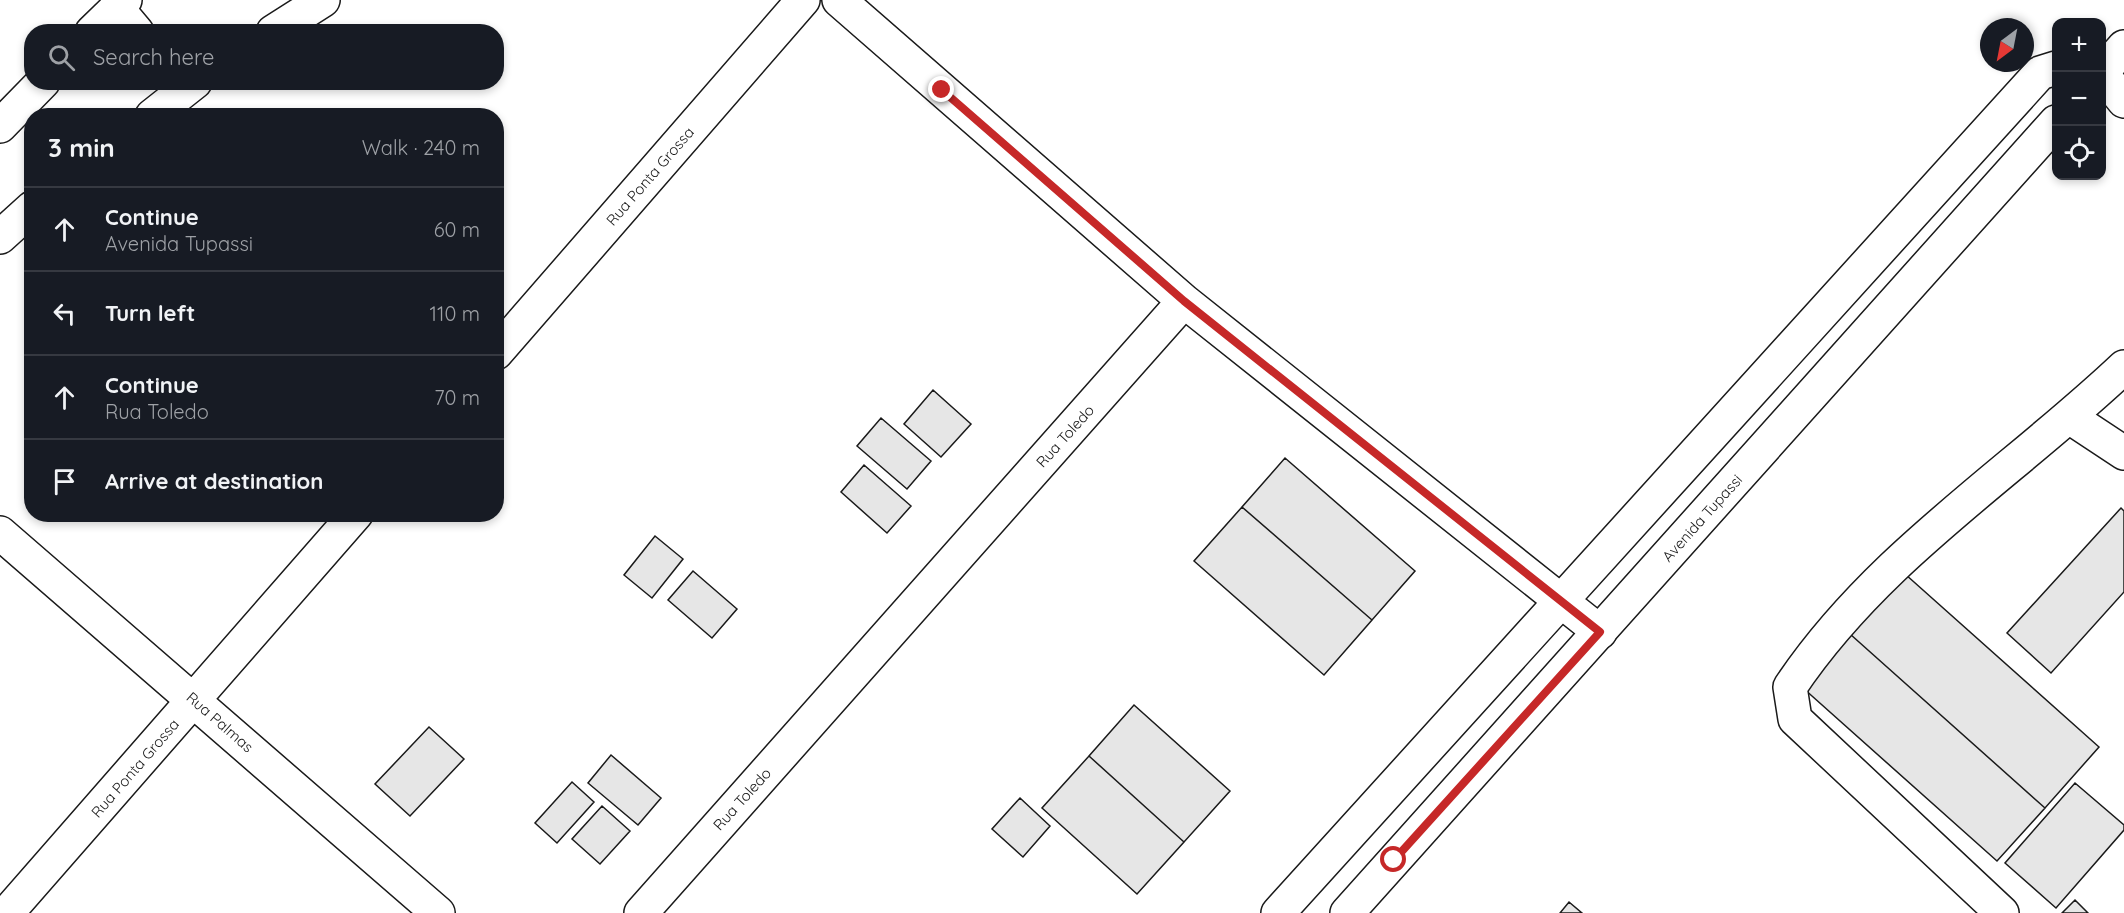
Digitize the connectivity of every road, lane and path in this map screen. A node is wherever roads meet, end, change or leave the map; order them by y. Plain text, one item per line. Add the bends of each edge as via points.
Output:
1 (323, 0) edge
2 (803, 0) edge
3 (839, 0) edge
4 (121, 4) edge
5 (100, 24) edge
6 (132, 24) edge
7 (286, 24) edge
8 (2124, 47) edge
9 (2052, 69) edge
10 (2103, 72) edge
11 (2106, 78) edge
12 (35, 90) edge
13 (181, 90) edge
14 (2124, 101) edge
15 (161, 108) edge
16 (0, 126) edge
17 (2052, 126) edge
18 (24, 215) edge
19 (0, 237) edge
20 (1184, 301) junction
21 (504, 344) edge
22 (2124, 368) edge
23 (2071, 418) junction
24 (2124, 453) edge
25 (349, 522) edge
26 (0, 532) edge
27 (1562, 600) junction
28 (1600, 632) junction
29 (195, 700) junction
30 (7, 913) edge
31 (438, 913) edge
32 (641, 913) edge
33 (1278, 913) edge
34 (1347, 913) edge
35 (2002, 913) edge

1 - 7 street
2 - 21 street, Rua Ponta Grossa
3 - 20 street
4 - 5 street
4 - 6 street
8 - 10 street
9 - 27 street via 2040,73
11 - 14 street
12 - 16 street
13 - 15 street
17 - 28 street, Avenida Tupassi
18 - 19 street
20 - 27 street
20 - 32 street, Rua Toledo
22 - 23 street
23 - 24 street
23 - 35 street via 1930,531 1814,651 1790,687 1795,718
25 - 29 street, Rua Ponta Grossa
26 - 29 street, Rua Palmas
27 - 28 street
27 - 33 street
28 - 34 street, Avenida Tupassi
29 - 30 street, Rua Ponta Grossa
29 - 31 street, Rua Palmas

